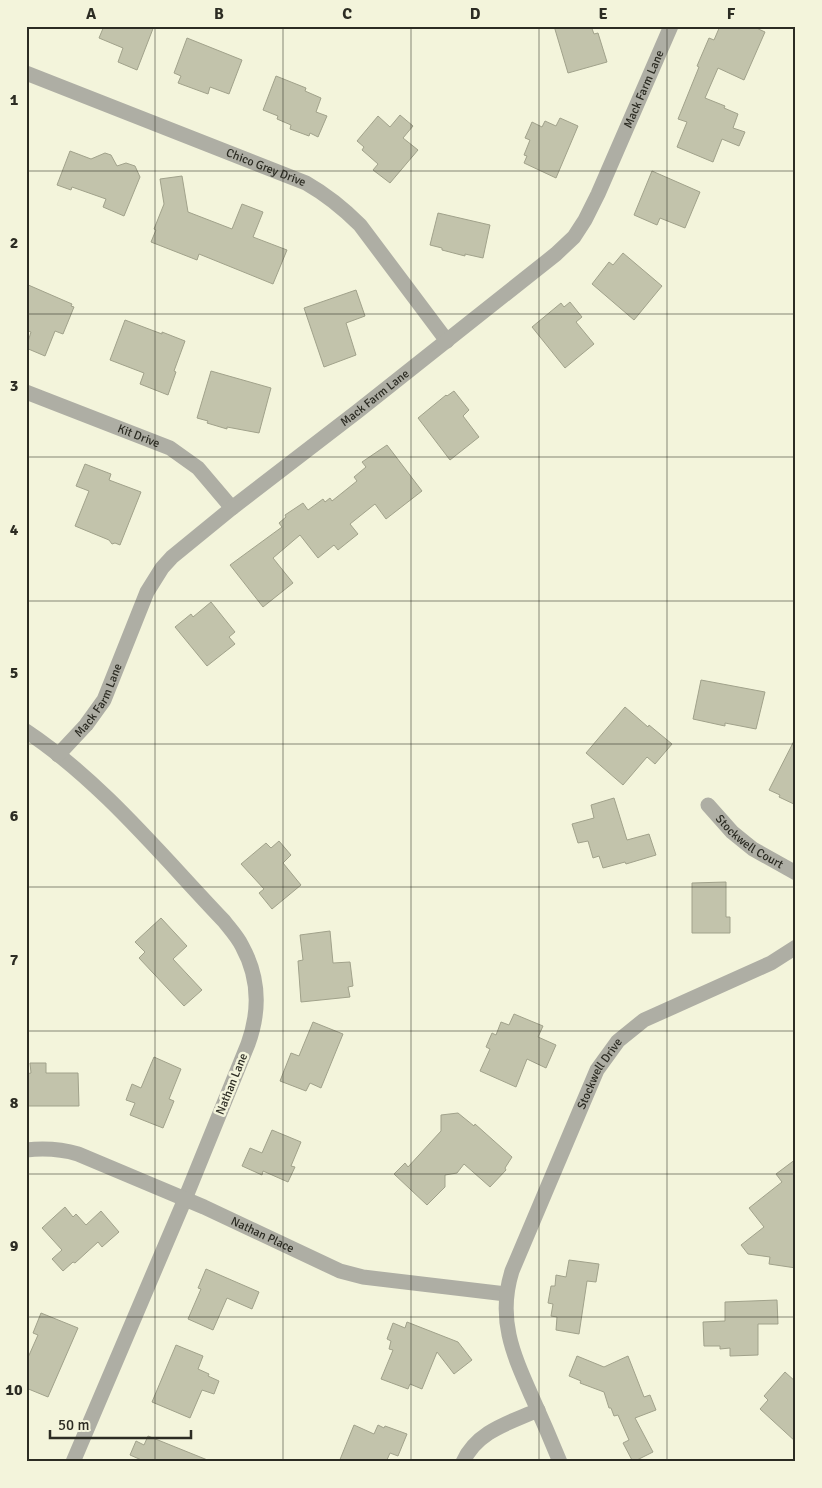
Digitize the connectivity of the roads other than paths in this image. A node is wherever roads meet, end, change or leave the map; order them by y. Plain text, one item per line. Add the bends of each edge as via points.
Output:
1 (671, 26) edge
2 (26, 73) edge
3 (447, 341) junction
4 (26, 392) edge
5 (232, 508) junction
6 (26, 731) edge
7 (58, 755) junction
8 (708, 805) dead end
9 (796, 872) edge
10 (796, 947) edge
11 (26, 1150) edge
12 (185, 1199) junction
13 (506, 1294) junction
14 (538, 1410) junction
15 (73, 1462) edge
16 (463, 1462) edge
17 (560, 1462) edge

1 - 3 street, Mack Farm Lane via 598,194 574,237
2 - 3 street, Chico Grey Drive via 326,194 360,226
3 - 5 street, Mack Farm Lane
4 - 5 street, Kit Drive via 170,448 198,468
5 - 7 street, Mack Farm Lane via 182,547 162,568 144,597 104,700
6 - 7 street, Nathan Lane
7 - 12 street, Nathan Lane via 94,783 224,920 251,965 257,995 252,1034
8 - 9 street, Stockwell Court via 732,832 753,849
10 - 13 street, Stockwell Drive via 771,964 644,1020 610,1050 591,1082 512,1270
11 - 12 street, Nathan Place via 62,1149
12 - 13 street, Nathan Place via 340,1271
12 - 15 street, Nathan Lane
13 - 14 street, Stockwell Drive via 507,1328 512,1348
14 - 16 street via 479,1438
14 - 17 street, Stockwell Drive

